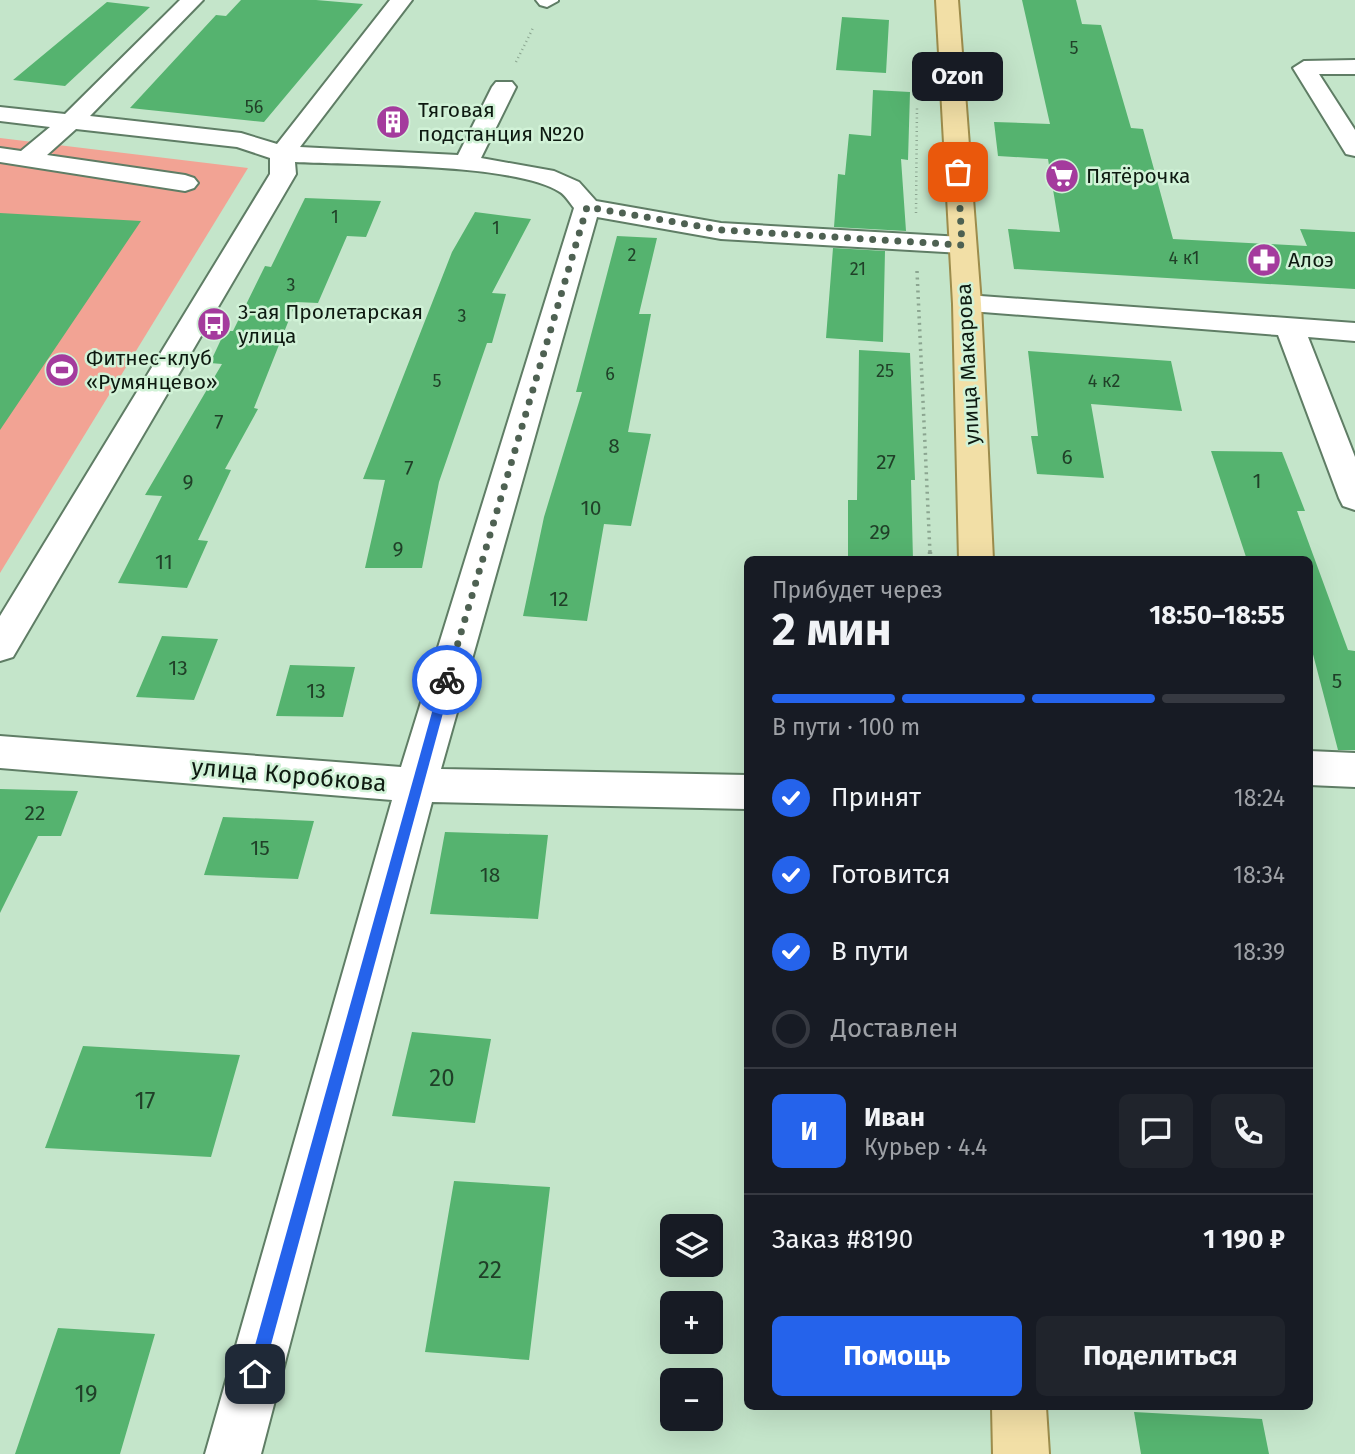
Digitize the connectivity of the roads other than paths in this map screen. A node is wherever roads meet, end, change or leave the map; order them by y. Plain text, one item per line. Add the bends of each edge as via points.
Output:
1 (192, 0) edge
2 (401, 0) edge
3 (947, 0) edge
4 (1355, 67) edge
5 (504, 86) road end
6 (0, 114) edge
7 (72, 122) junction
8 (1355, 149) edge
9 (282, 154) junction
10 (0, 155) edge
11 (26, 159) junction
12 (466, 163) junction
13 (185, 183) dead end
14 (587, 207) junction
15 (962, 245) junction
16 (967, 304) junction
17 (1289, 327) junction
18 (1355, 331) edge
19 (1355, 498) edge
20 (976, 556) edge
21 (0, 647) edge
22 (0, 751) edge
23 (1313, 768) edge
24 (1355, 770) edge
25 (416, 785) junction
26 (744, 792) edge
27 (1019, 1410) edge
28 (233, 1454) edge
29 (1021, 1454) edge

1 - 7 street
2 - 9 street
3 - 15 main road, улица Макарова
4 - 8 street via 1304,68
5 - 12 street
6 - 7 street
7 - 9 street via 241,140
7 - 11 street
9 - 12 street
9 - 21 street via 283,174
10 - 11 street
11 - 13 street
12 - 14 street via 545,176 569,187
14 - 15 street via 721,230
14 - 25 street
15 - 16 main road, улица Макарова
16 - 17 street
16 - 20 main road, улица Макарова
17 - 18 street
17 - 19 street
22 - 25 street, улица Коробкова
23 - 24 street
25 - 26 street, улица Коробкова
25 - 28 street
27 - 29 main road

